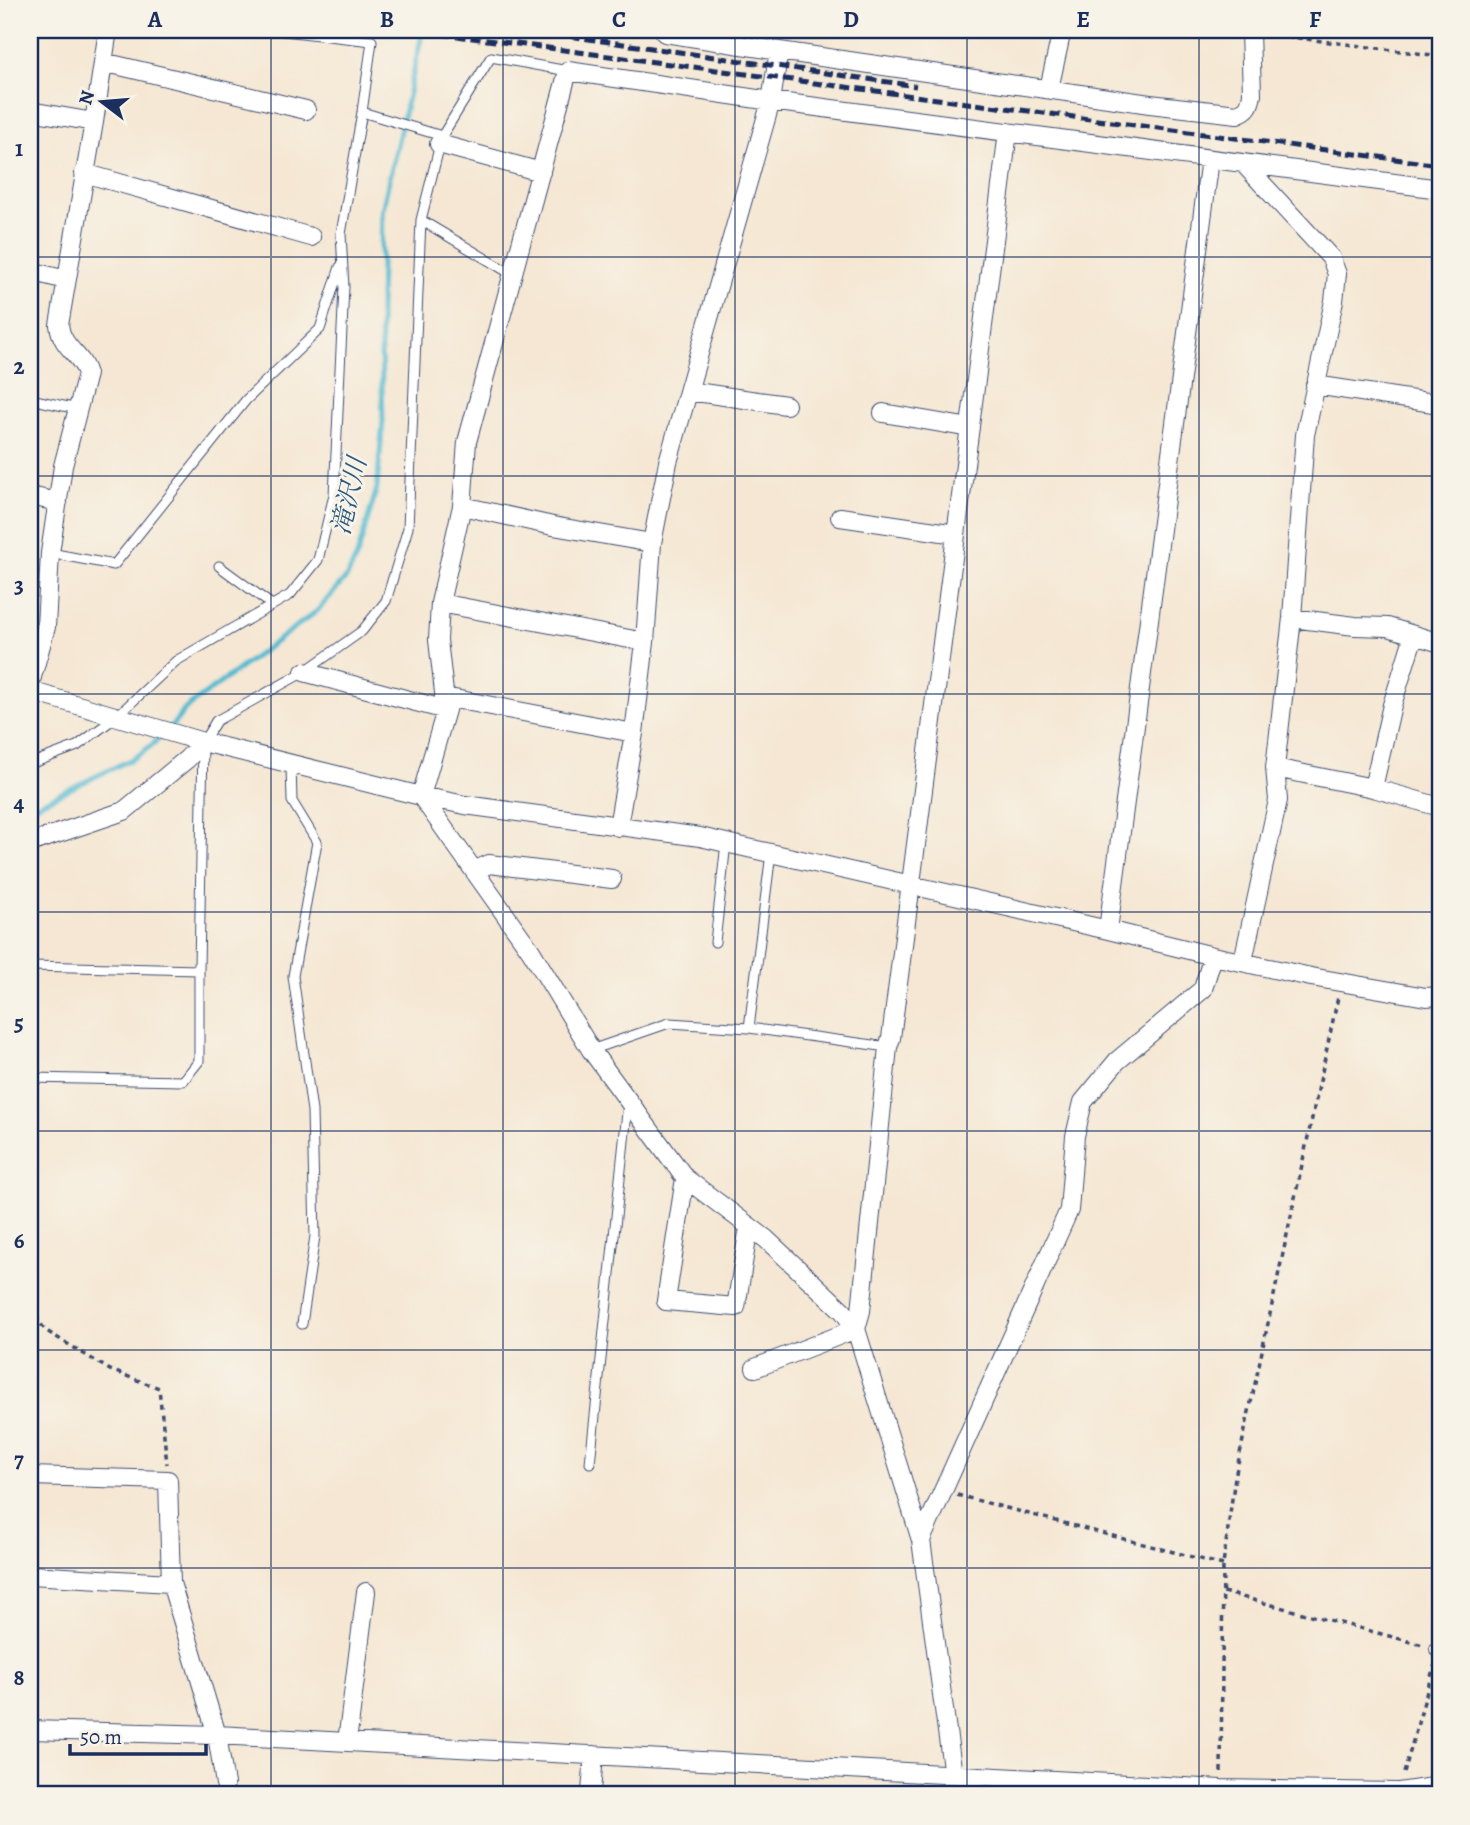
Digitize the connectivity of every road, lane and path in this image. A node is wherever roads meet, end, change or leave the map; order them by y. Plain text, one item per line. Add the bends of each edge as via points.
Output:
1 (108, 30) edge
2 (275, 30) edge
3 (666, 30) edge
4 (1062, 30) edge
5 (1250, 32) joint
6 (779, 51) junction
7 (1440, 56) edge
8 (103, 62) junction
9 (568, 71) junction
10 (1049, 89) junction
11 (771, 101) junction
12 (306, 110) dead end
13 (30, 111) edge
14 (362, 112) junction
15 (94, 122) junction
16 (1008, 132) junction
17 (440, 140) junction
18 (1210, 159) junction
19 (1243, 163) junction
20 (541, 172) junction
21 (84, 173) junction
22 (1440, 189) edge
23 (421, 220) junction
24 (312, 237) dead end
25 (342, 261) junction
26 (30, 271) edge
27 (513, 275) junction
28 (66, 280) junction
29 (1315, 386) junction
30 (689, 391) junction
31 (30, 399) edge
32 (1440, 404) edge
33 (786, 405) dead end
34 (78, 409) junction
35 (883, 413) dead end
36 (970, 428) junction
37 (30, 496) edge
38 (58, 502) junction
39 (462, 506) junction
40 (840, 517) dead end
41 (956, 534) junction
42 (652, 543) junction
43 (50, 553) junction
44 (219, 566) dead end
45 (440, 603) junction
46 (272, 606) junction
47 (1292, 618) junction
48 (1414, 635) junction
49 (645, 642) junction
50 (1440, 643) edge
51 (304, 672) junction
52 (30, 684) edge
53 (30, 691) edge
54 (445, 704) junction
55 (116, 717) junction
56 (634, 733) junction
57 (203, 742) junction
58 (30, 764) edge
59 (291, 765) junction
60 (1275, 768) junction
61 (1373, 788) junction
62 (421, 796) junction
63 (1440, 807) edge
64 (618, 827) junction
65 (30, 843) edge
66 (726, 843) junction
67 (771, 853) junction
68 (474, 871) junction
69 (612, 879) dead end
70 (911, 884) junction
71 (1108, 930) junction
72 (715, 942) dead end
73 (1213, 956) junction
74 (1243, 961) junction
75 (30, 967) edge
76 (198, 970) junction
77 (1341, 981) junction
78 (1440, 996) edge
79 (749, 1028) junction
80 (888, 1047) junction
81 (591, 1050) junction
82 (30, 1078) edge
83 (629, 1101) junction
84 (685, 1178) junction
85 (749, 1227) junction
86 (30, 1308) edge
87 (302, 1324) dead end
88 (856, 1329) junction
89 (755, 1368) dead end
90 (590, 1463) dead end
91 (30, 1476) edge
92 (168, 1480) junction
93 (942, 1491) junction
94 (921, 1539) junction
95 (1223, 1564) junction
96 (30, 1575) edge
97 (171, 1583) junction
98 (366, 1592) dead end
99 (1223, 1592) junction
100 (1440, 1650) edge
101 (30, 1730) edge
102 (217, 1735) junction
103 (346, 1742) junction
104 (594, 1755) junction
105 (953, 1775) junction
106 (225, 1784) dead end
107 (1440, 1786) edge
108 (1221, 1789) junction
109 (591, 1792) dead end
110 (1398, 1794) edge
111 (952, 1795) edge

1 - 8 street
2 - 14 lane via 372,41
3 - 6 street
4 - 10 street
5 - 7 path
5 - 10 street via 1251,103 1237,114
6 - 10 street
6 - 11 street
8 - 12 street
8 - 15 street
9 - 11 street
9 - 17 lane via 491,57
9 - 20 street
11 - 16 street
11 - 30 street
13 - 15 street
14 - 17 lane
14 - 25 lane via 341,234
15 - 21 street
16 - 18 street
16 - 36 street
17 - 20 street
17 - 23 lane
18 - 19 street
18 - 71 street
19 - 22 street
19 - 29 street via 1331,258 1337,274
20 - 27 street
21 - 24 street
21 - 28 street
23 - 27 lane
23 - 51 lane via 408,528 386,601 362,631
25 - 43 lane via 320,329 246,400 114,565
25 - 46 lane via 334,495 318,560 290,595
26 - 28 street
27 - 39 street via 467,442
28 - 34 street via 60,334 87,374
29 - 32 street
29 - 47 street via 1305,435
30 - 33 street
30 - 42 street via 668,462
31 - 34 lane
34 - 38 street
35 - 36 street
36 - 41 street
37 - 38 street
38 - 43 street
39 - 42 street
39 - 45 street
40 - 41 street
41 - 70 street
42 - 49 street
43 - 52 street via 46,627
44 - 46 lane
45 - 49 street
45 - 54 street via 438,640
46 - 55 lane via 176,661
47 - 48 street via 1388,627
47 - 60 street
48 - 50 street
48 - 61 street
49 - 56 street
51 - 54 street
51 - 57 lane via 216,721
53 - 55 street
54 - 56 street
54 - 62 street
55 - 57 street
55 - 58 lane via 77,746
56 - 64 street
57 - 59 street
57 - 65 street via 124,811
57 - 76 lane
59 - 62 street
59 - 87 lane via 292,801 317,842 293,976 312,1111 315,1236
60 - 61 street
60 - 74 street via 1278,800
61 - 63 street
62 - 64 street
62 - 68 street
64 - 66 street
66 - 67 street
66 - 72 lane
67 - 70 street
67 - 79 lane
68 - 69 street via 489,863
68 - 81 street via 531,951
70 - 71 street
70 - 80 street
71 - 73 street
73 - 74 street
73 - 93 street via 1203,989 1116,1061 1083,1102 1075,1136 1069,1210
74 - 77 street
75 - 76 lane
76 - 82 lane via 199,1061 183,1081
77 - 78 street
77 - 95 path via 1235,1477
79 - 80 lane
79 - 81 lane via 669,1023
80 - 88 street
81 - 83 street
83 - 84 street
83 - 90 lane
84 - 85 street
84 - 85 street via 666,1301 736,1307
85 - 88 street via 843,1311
86 - 92 path via 45,1330 110,1370 159,1388
88 - 89 street
88 - 94 street
91 - 92 street
92 - 97 street
93 - 94 street
93 - 95 path
94 - 105 street
95 - 99 path
96 - 97 street
97 - 102 street
98 - 103 street
99 - 100 path
99 - 108 path
100 - 110 path
101 - 102 street
102 - 103 street
102 - 106 street
103 - 104 street
104 - 105 street
104 - 109 street
105 - 108 street
105 - 111 street
107 - 110 street
108 - 110 street

